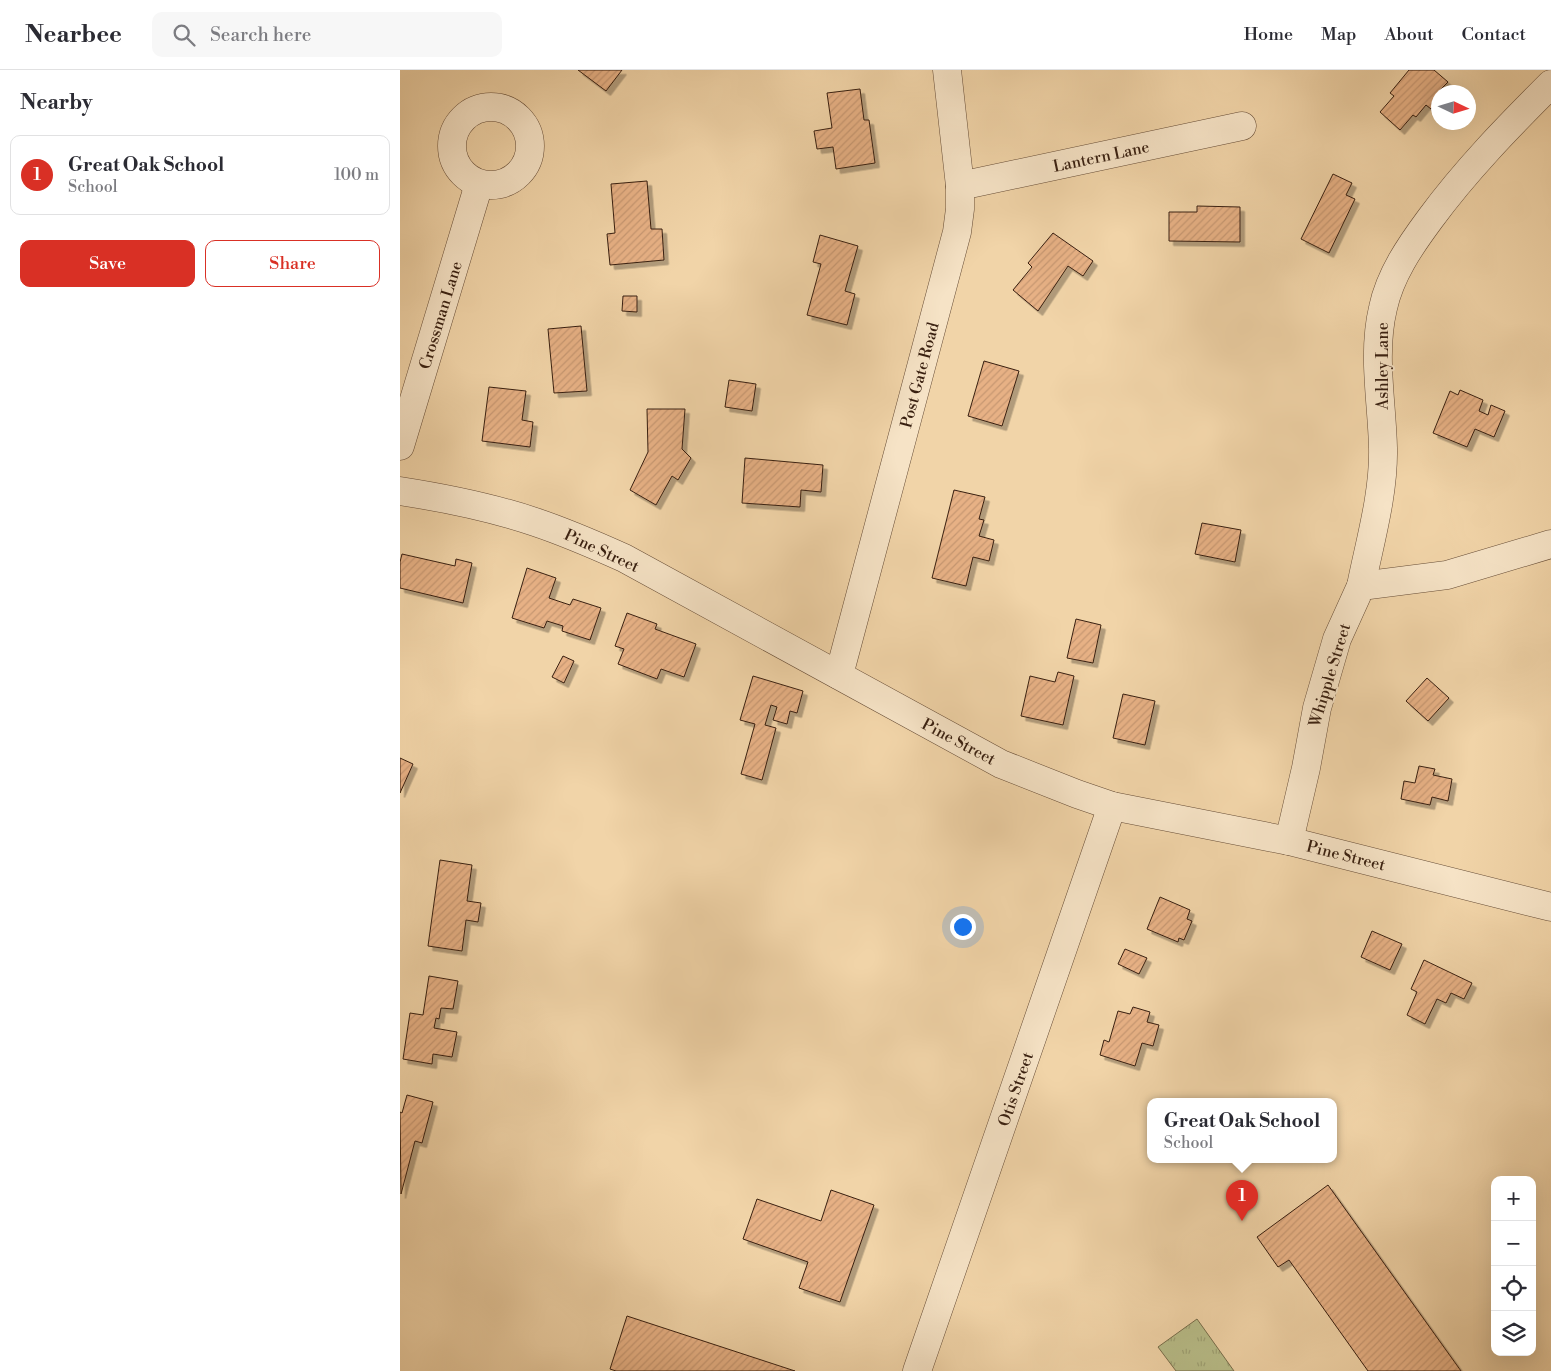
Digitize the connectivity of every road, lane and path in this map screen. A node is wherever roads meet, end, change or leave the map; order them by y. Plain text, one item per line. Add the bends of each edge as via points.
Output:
1 (947, 70) edge
2 (1551, 84) edge
3 (1242, 126) dead end
4 (479, 184) dead end
5 (960, 186) junction
6 (400, 446) edge
7 (400, 491) edge
8 (1551, 544) edge
9 (1360, 586) junction
10 (839, 675) junction
11 (1112, 806) junction
12 (1289, 841) junction
13 (1551, 907) edge
14 (917, 1371) edge

1 - 5 street, Post Gate Road
2 - 9 street, Ashley Lane via 1447,195 1413,241 1390,286 1382,309 1378,358 1382,473
3 - 5 street, Lantern Lane
4 - 6 street, Crossman Lane
5 - 10 street, Post Gate Road via 957,232
7 - 10 street, Pine Street via 499,511 591,543
8 - 9 street via 1447,575
9 - 12 street, Whipple Street via 1337,639 1317,708
10 - 11 street, Pine Street via 1001,764
11 - 12 street, Pine Street
11 - 14 street, Otis Street
12 - 13 street, Pine Street

